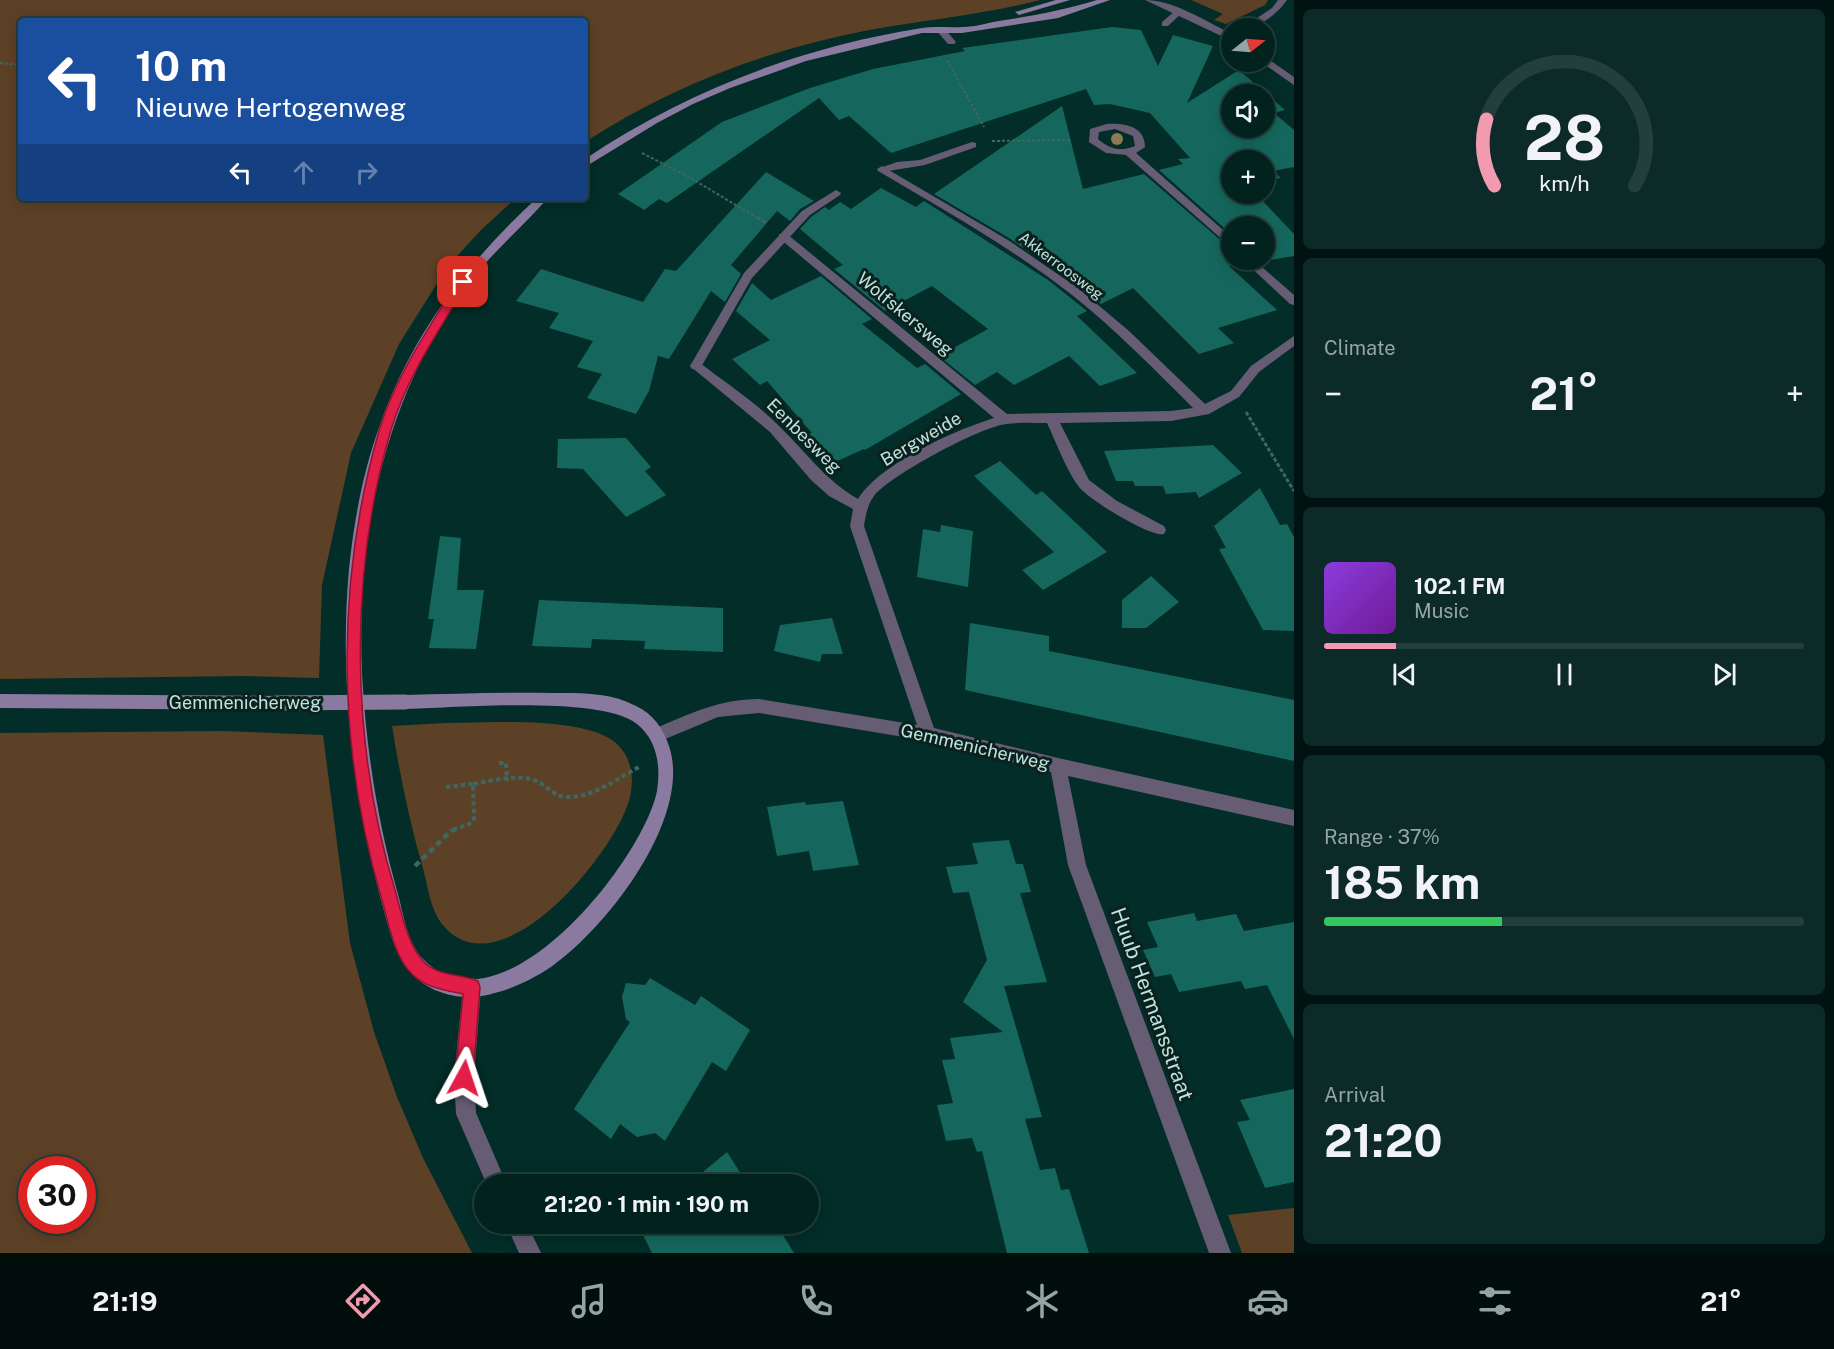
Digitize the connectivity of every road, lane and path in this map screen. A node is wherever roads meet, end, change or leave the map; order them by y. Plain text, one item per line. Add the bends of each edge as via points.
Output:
1 (1066, 0) edge
2 (1106, 0) edge
3 (1149, 0) edge
4 (1283, 0) edge
5 (1179, 12) junction
6 (1262, 18) edge
7 (1165, 24) dead end
8 (945, 28) junction
9 (1221, 32) edge
10 (951, 42) dead end
11 (945, 54) dead end
12 (0, 63) edge
13 (18, 64) edge
14 (1275, 67) edge
15 (1294, 82) edge
16 (986, 130) dead end
17 (1093, 140) junction
18 (972, 145) joint
19 (639, 152) dead end
20 (1129, 152) junction
21 (588, 162) edge
22 (836, 193) dead end
23 (540, 201) edge
24 (1221, 235) edge
25 (783, 236) junction
26 (1259, 270) edge
27 (1294, 301) edge
28 (1294, 340) edge
29 (1235, 394) junction
30 (1204, 411) junction
31 (1051, 418) junction
32 (1004, 419) junction
33 (1294, 491) edge
34 (860, 507) junction
35 (1159, 531) dead end
36 (0, 701) edge
37 (928, 734) junction
38 (658, 735) junction
39 (666, 753) junction
40 (498, 763) dead end
41 (1058, 766) junction
42 (507, 781) junction
43 (473, 784) junction
44 (446, 787) dead end
45 (1294, 818) edge
46 (415, 866) dead end
47 (472, 987) junction
48 (492, 1174) edge
49 (521, 1234) edge
50 (530, 1253) edge
51 (1220, 1253) edge

1 - 8 main road
2 - 8 main road via 1050,17 962,30
3 - 5 street
4 - 6 street
5 - 7 street
5 - 9 street
8 - 10 street
8 - 21 main road via 849,46 754,74 660,116
11 - 16 path
12 - 13 path
14 - 15 street
17 - 18 path via 1022,139
17 - 20 street via 1112,152
17 - 20 street via 1094,131 1105,126 1129,129 1141,143
18 - 30 street, Akkerroosweg via 921,163 882,169 1009,245 1075,292 1138,346
19 - 25 path via 719,194
20 - 24 street
22 - 25 street via 806,213
23 - 47 main road, Gemmenicherweg via 506,232 463,282 402,384 374,471 356,584 356,728 382,875 400,934 418,968 435,981
25 - 32 street, Wolfskersweg
25 - 34 street, Eenbesweg via 748,276 696,366 775,429 834,492
26 - 27 street
28 - 29 street, Bergweide via 1255,369
29 - 30 street, Bergweide
29 - 33 path
30 - 31 street, Bergweide via 1171,416
31 - 32 street, Bergweide
31 - 35 street via 1084,484
32 - 34 street, Bergweide via 965,432 906,465 872,490
34 - 37 street via 857,526
36 - 38 main road, Gemmenicherweg, bridge via 276,704 531,699 604,703 639,715
37 - 38 street, Gemmenicherweg via 737,705 715,709
37 - 41 street, Gemmenicherweg
38 - 39 main road, Gemmenicherweg
39 - 42 path via 608,783 568,797 551,792 536,780
39 - 47 main road, Gemmenicherweg via 666,781 651,831 608,900 579,932 538,965 503,983
40 - 42 path via 506,763
41 - 45 street, Gemmenicherweg
41 - 51 street, Huub Hermansstraat via 1077,865
42 - 43 path
43 - 44 path
43 - 46 path via 474,819 451,831
47 - 48 street via 464,1078 466,1114
49 - 50 street

